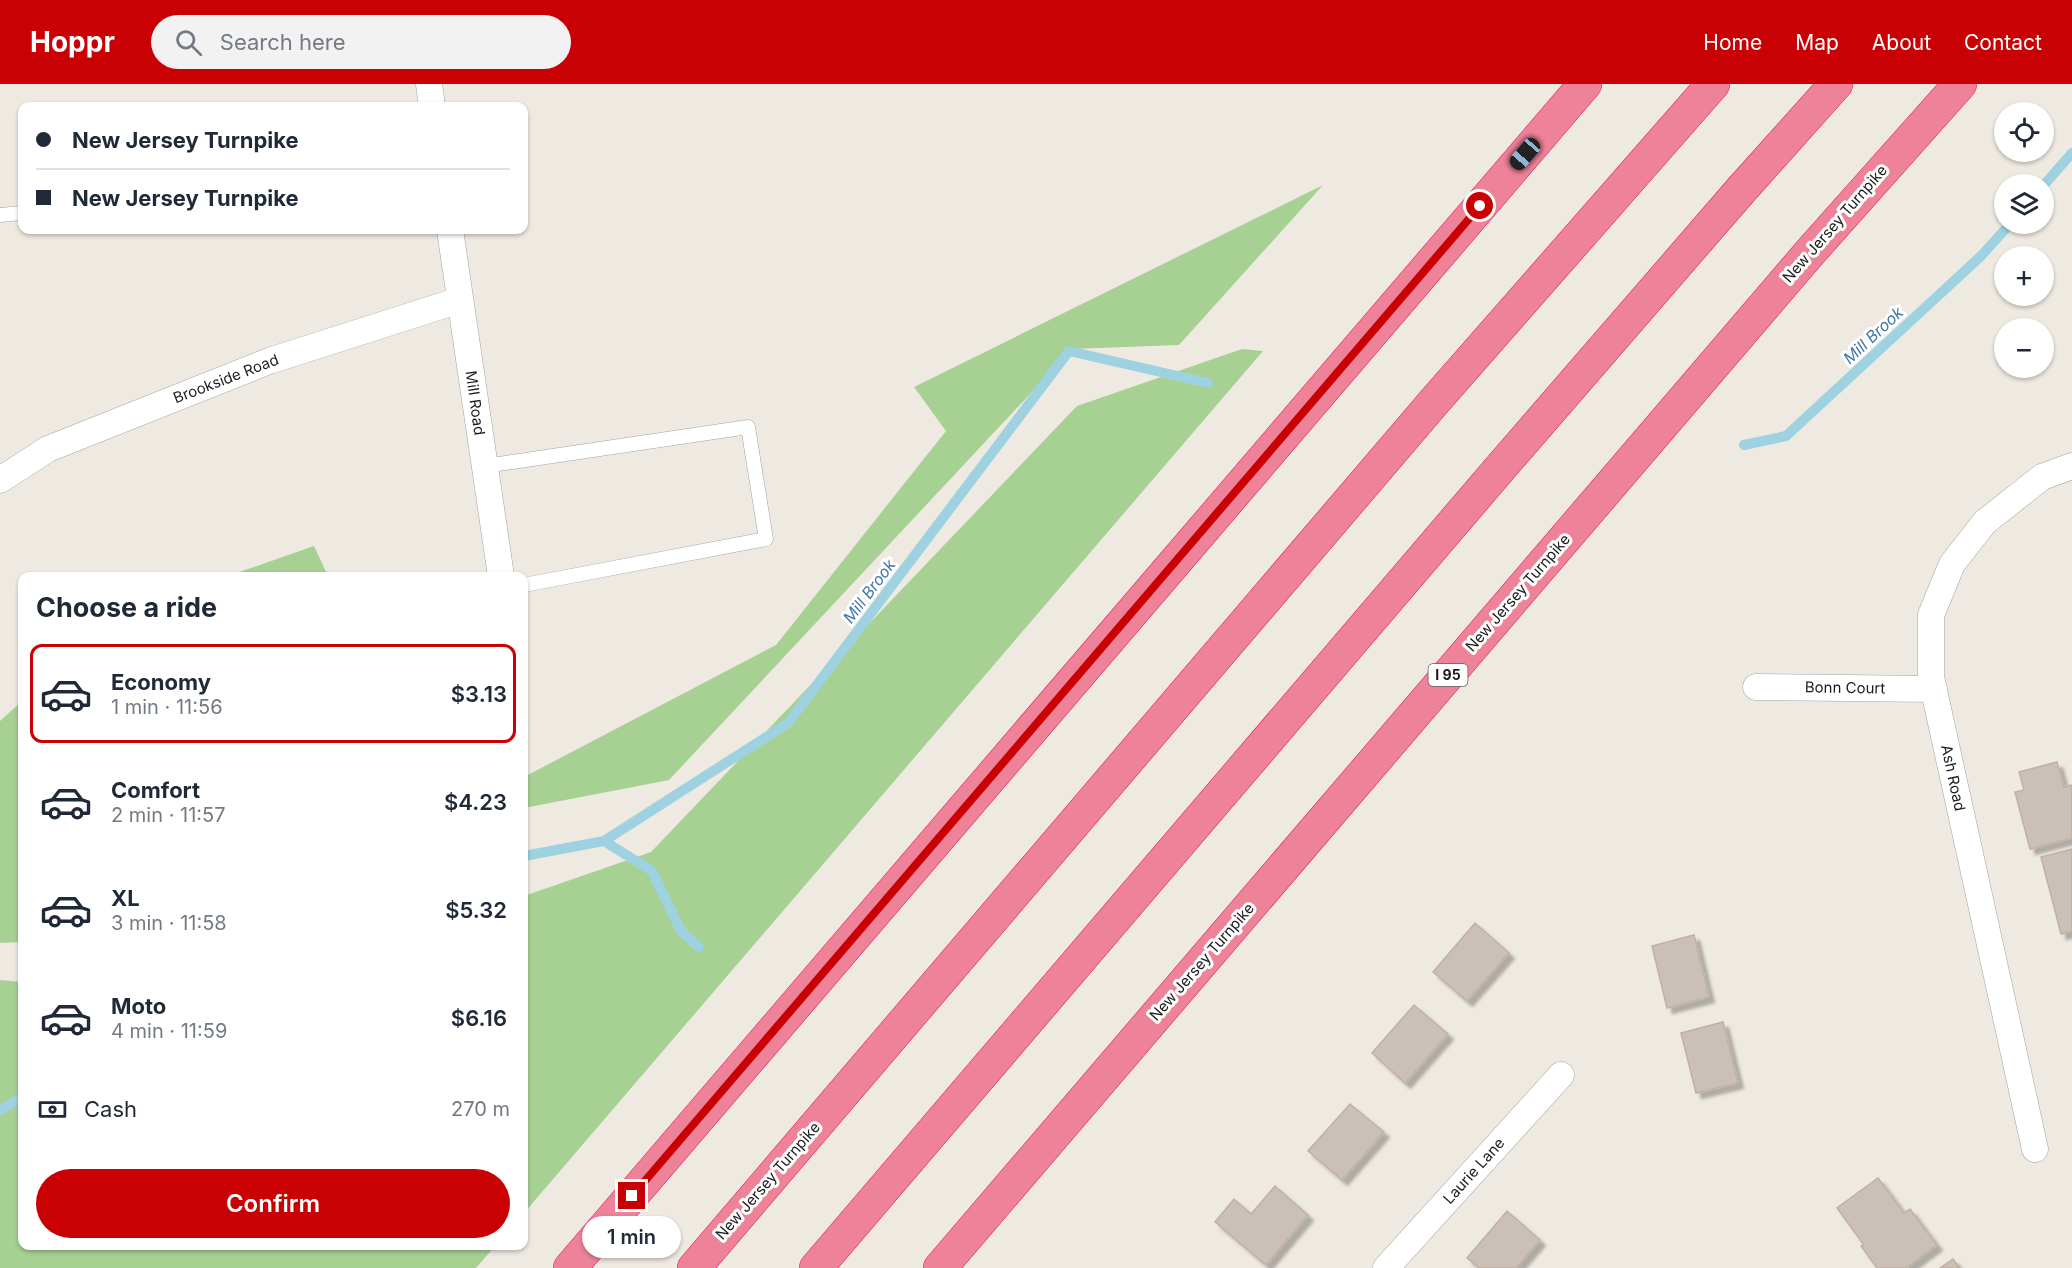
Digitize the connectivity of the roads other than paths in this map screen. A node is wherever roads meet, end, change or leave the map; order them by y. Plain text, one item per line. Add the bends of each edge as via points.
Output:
1 (429, 84) edge
2 (1585, 84) edge
3 (1713, 84) edge
4 (1836, 84) edge
5 (1960, 84) edge
6 (431, 102) edge
7 (18, 213) edge
8 (0, 215) edge
9 (451, 234) edge
10 (460, 300) junction
11 (485, 466) junction
12 (2072, 466) edge
13 (0, 480) edge
14 (500, 572) edge
15 (528, 584) edge
16 (1756, 687) dead end
17 (1934, 689) junction
18 (1561, 1075) dead end
19 (2035, 1149) dead end
20 (570, 1268) edge
21 (694, 1268) edge
22 (816, 1268) edge
23 (940, 1268) edge
24 (1386, 1268) edge

1 - 6 street
2 - 20 highway
3 - 21 highway, New Jersey Turnpike via 1433,403
4 - 22 highway via 1524,440
5 - 23 highway, New Jersey Turnpike / I 95 via 1812,250
7 - 8 lane
9 - 10 street, Mill Road
10 - 11 street, Mill Road
10 - 13 street, Brookside Road via 270,361 48,449
11 - 14 street, Mill Road
11 - 15 lane via 748,426 766,539
12 - 17 street, Ash Road via 2042,477 1985,522 1952,564 1931,615
16 - 17 street, Bonn Court
17 - 19 street, Ash Road
18 - 24 street, Laurie Lane

